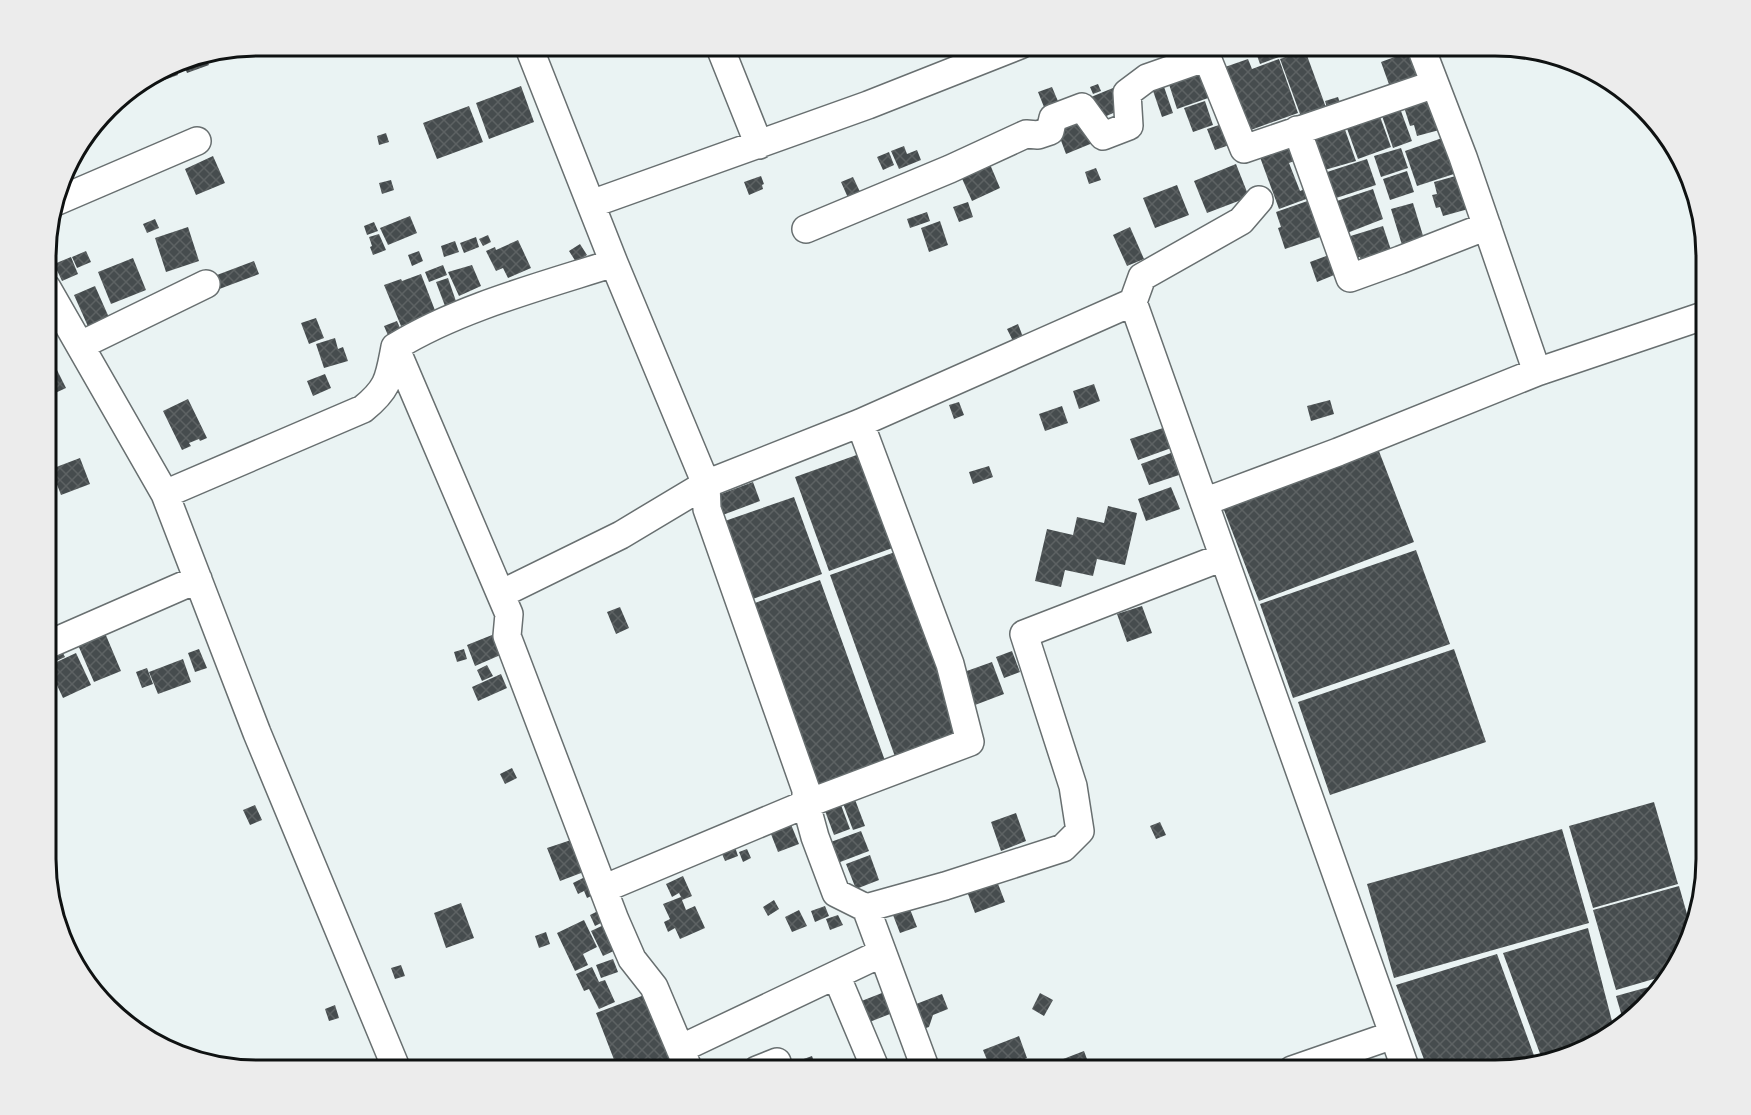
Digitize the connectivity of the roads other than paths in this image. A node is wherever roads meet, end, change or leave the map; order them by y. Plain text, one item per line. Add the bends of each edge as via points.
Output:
1 (532, 56) edge
2 (723, 56) edge
3 (992, 56) edge
4 (1194, 56) edge
5 (1206, 56) edge
6 (1424, 56) edge
7 (1435, 84) junction
8 (1298, 129) junction
9 (197, 141) dead end
10 (759, 145) junction
11 (64, 198) edge
12 (1259, 200) dead end
13 (591, 204) junction
14 (1486, 226) junction
15 (806, 229) dead end
16 (614, 263) junction
17 (206, 284) dead end
18 (1133, 302) junction
19 (56, 303) edge
20 (1695, 319) edge
21 (81, 345) junction
22 (394, 347) junction
23 (1537, 372) junction
24 (860, 423) junction
25 (706, 484) junction
26 (165, 494) junction
27 (1204, 502) junction
28 (1224, 557) junction
29 (198, 579) junction
30 (501, 594) junction
31 (56, 641) edge
32 (806, 804) junction
33 (603, 889) junction
34 (866, 908) junction
35 (882, 953) junction
36 (836, 975) junction
37 (1394, 1035) junction
38 (685, 1059) edge
39 (922, 1059) edge
40 (1324, 1059) edge
41 (1402, 1059) edge
42 (393, 1060) edge
43 (872, 1060) edge

1 - 13 street
2 - 10 street
3 - 10 street
4 - 15 street via 1127,93 1129,126 1103,136 1082,106 1053,118 1050,130 1026,134
5 - 8 street via 1244,149
6 - 7 street
7 - 8 street
7 - 14 street
8 - 14 street via 1350,278
9 - 11 street
10 - 13 street
12 - 18 street via 1241,221 1142,277
13 - 16 street
14 - 23 street
16 - 22 street via 503,299 420,332
16 - 25 street
17 - 21 street
18 - 24 street
18 - 27 street
19 - 21 street
20 - 23 street
21 - 26 street
22 - 26 street via 389,376 379,396 363,409
22 - 30 street
23 - 27 street
24 - 25 street
24 - 32 street via 950,664 970,742
25 - 30 street via 621,535
25 - 32 street via 707,509 806,790
26 - 29 street
27 - 28 street
28 - 34 street via 1024,634 1073,786 1080,831 1063,848
28 - 37 street
29 - 31 street
29 - 42 street via 257,733
30 - 33 street via 509,614 507,636
32 - 33 street
32 - 34 street via 836,893
33 - 38 street via 632,959 654,987
34 - 35 street
35 - 36 street
35 - 39 street
36 - 38 street
36 - 43 street
37 - 40 street
37 - 41 street

